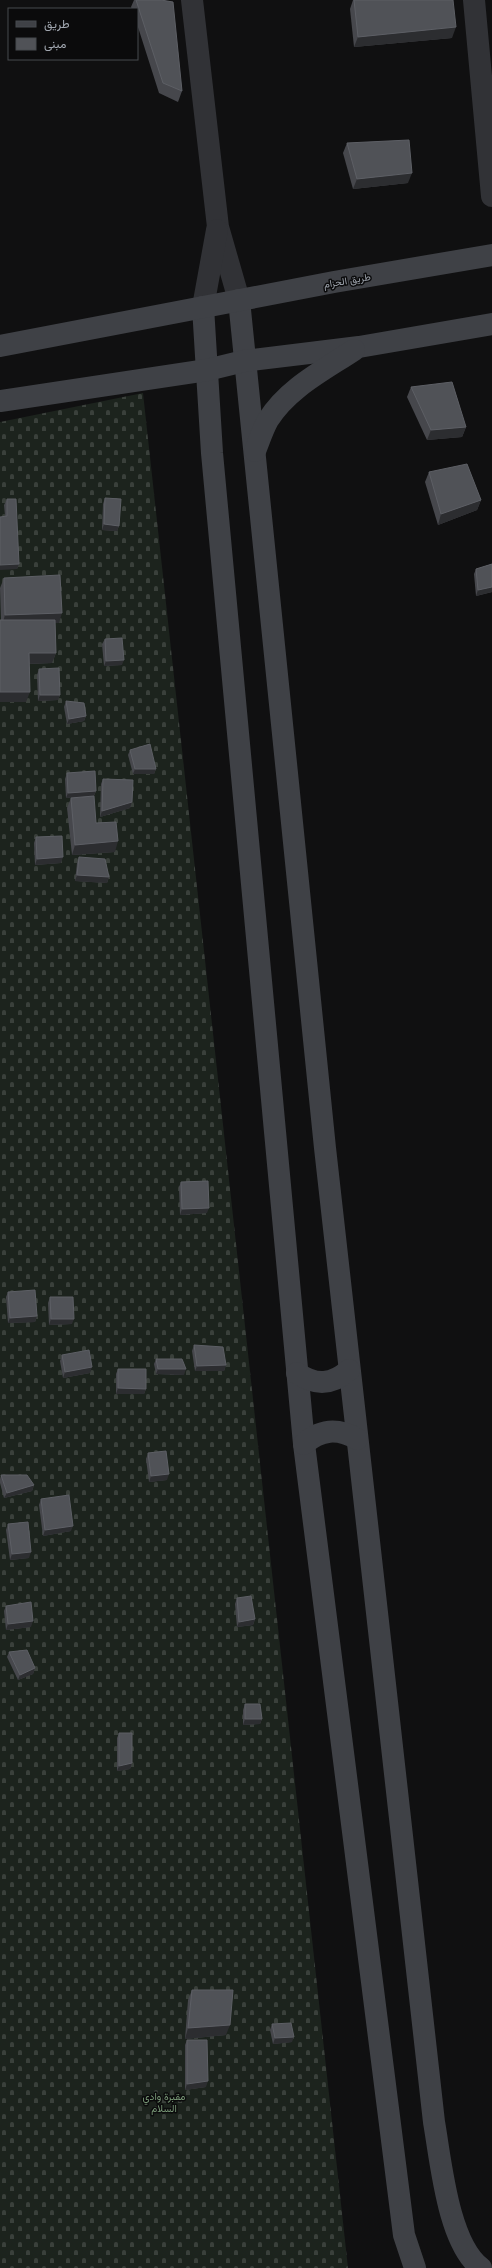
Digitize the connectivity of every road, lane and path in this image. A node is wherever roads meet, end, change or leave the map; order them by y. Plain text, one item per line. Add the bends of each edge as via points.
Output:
1 (192, 0) edge
2 (474, 0) edge
3 (492, 196) edge
4 (218, 227) junction
5 (492, 255) edge
6 (239, 300) junction
7 (203, 306) junction
8 (492, 324) edge
9 (0, 346) edge
10 (359, 347) junction
11 (244, 361) junction
12 (207, 370) junction
13 (0, 401) edge
14 (254, 454) junction
15 (349, 1370) junction
16 (297, 1373) junction
17 (357, 1439) junction
18 (304, 1444) junction
19 (475, 2267) edge
20 (415, 2268) edge

1 - 4 street
2 - 3 street
4 - 6 street
4 - 7 street
5 - 6 street, طريق الحزام
6 - 7 street, طريق الحزام
6 - 11 street
7 - 9 street, طريق الحزام
7 - 12 street
8 - 10 street
10 - 11 street
10 - 14 street via 295,390 280,404 268,420
11 - 12 street
11 - 14 street
12 - 13 street
12 - 16 street
14 - 15 street
15 - 16 street via 335,1380 318,1383 306,1380
15 - 17 street
16 - 18 street
17 - 18 street via 347,1433 330,1431 313,1436
17 - 19 street via 434,2122 452,2222 462,2246
18 - 20 street via 404,2235

